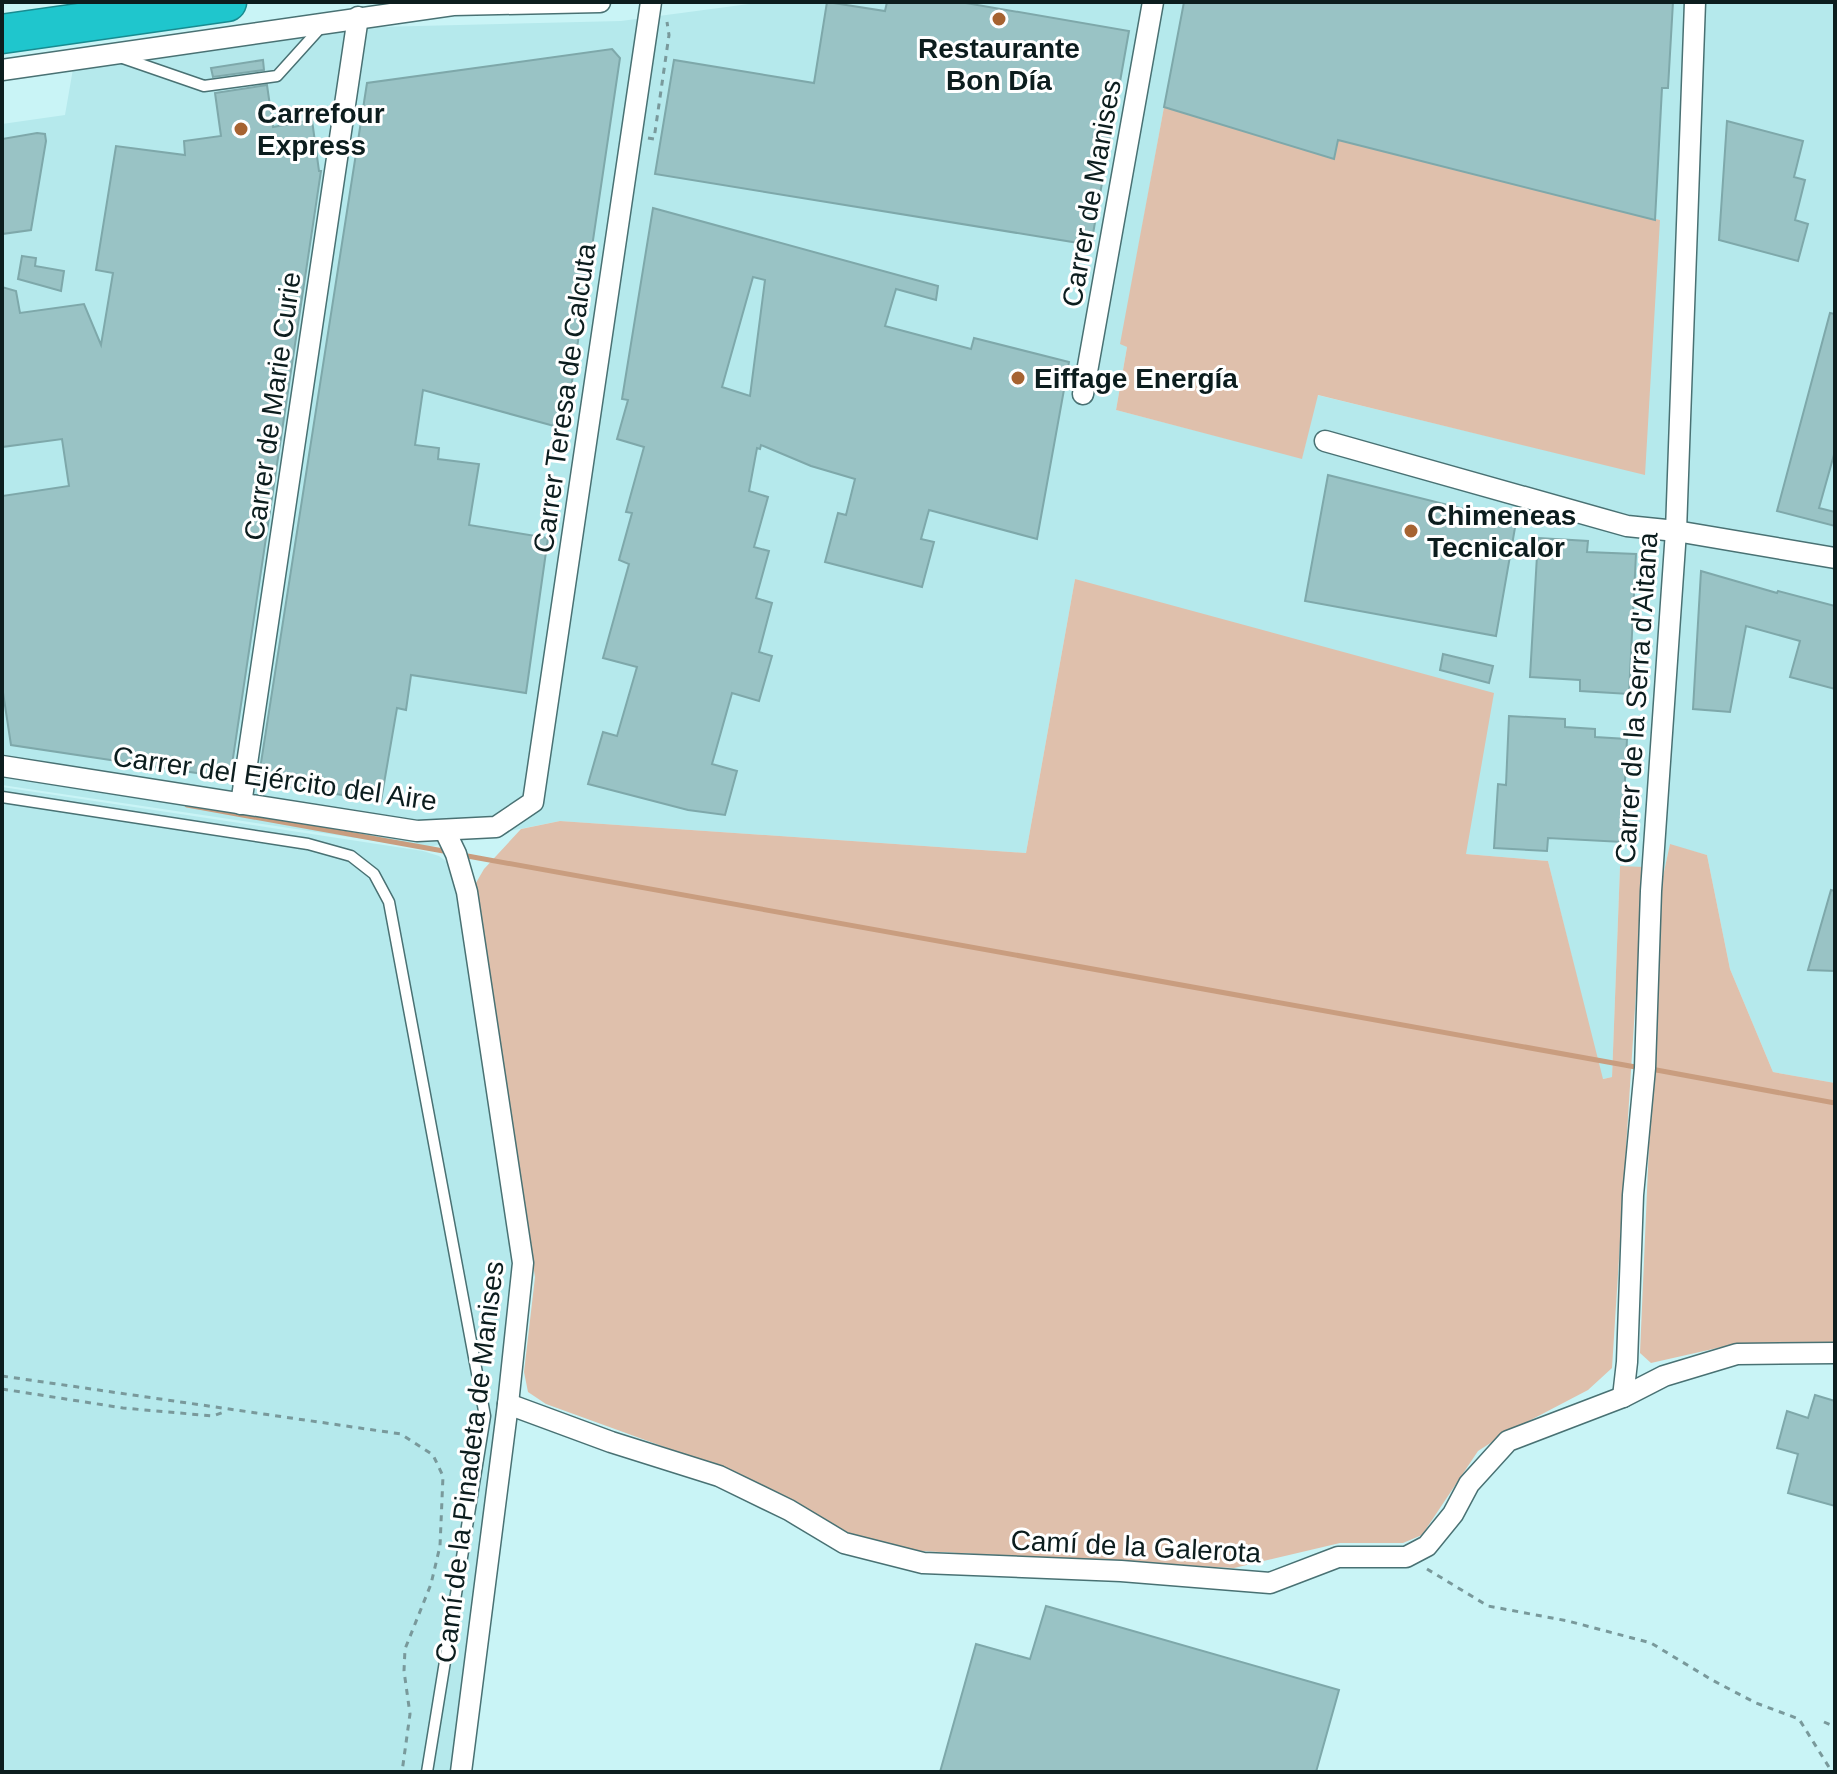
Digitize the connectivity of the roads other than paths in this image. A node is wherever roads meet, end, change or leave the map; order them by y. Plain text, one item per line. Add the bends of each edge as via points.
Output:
1 (227, 2) edge
2 (600, 2) edge
3 (651, 2) edge
4 (1153, 2) edge
5 (1695, 2) edge
6 (358, 17) junction
7 (327, 21) junction
8 (2, 34) edge
9 (110, 53) junction
10 (2, 70) edge
11 (1083, 394) dead end
12 (1325, 441) dead end
13 (1676, 531) junction
14 (1835, 558) edge
15 (2, 766) edge
16 (2, 797) edge
17 (533, 802) joint
18 (241, 804) junction
19 (445, 831) junction
20 (1835, 1353) edge
21 (1623, 1397) junction
22 (508, 1404) junction
23 (427, 1772) edge
24 (461, 1772) edge

1 - 8 highway
2 - 6 street via 453,5
3 - 17 street, Carrer Teresa de Calcuta
4 - 11 street, Carrer de Manises
5 - 13 street, Carrer de la Serra d'Aitana
6 - 7 street
6 - 18 street, Carrer de Marie Curie
7 - 9 street
7 - 9 lane via 277,76 204,86
9 - 10 street
12 - 13 street via 1627,526
13 - 14 street
13 - 21 street, Carrer de la Serra d'Aitana
15 - 18 street, Carrer del Ejército del Aire
16 - 23 lane via 308,844 351,856 374,874 389,902 485,1416
17 - 19 street, Carrer del Ejército del Aire via 496,827
18 - 19 street, Carrer del Ejército del Aire
19 - 22 street, Camí de la Pinadeta de Manises via 467,892 523,1263
20 - 21 street via 1737,1354 1664,1376
21 - 22 street, Camí de la Galerota via 1508,1441 1469,1484 1427,1546 1406,1557 1338,1557 1270,1583 923,1563 844,1543 719,1476
22 - 24 street, Camí de la Pinadeta de Manises

